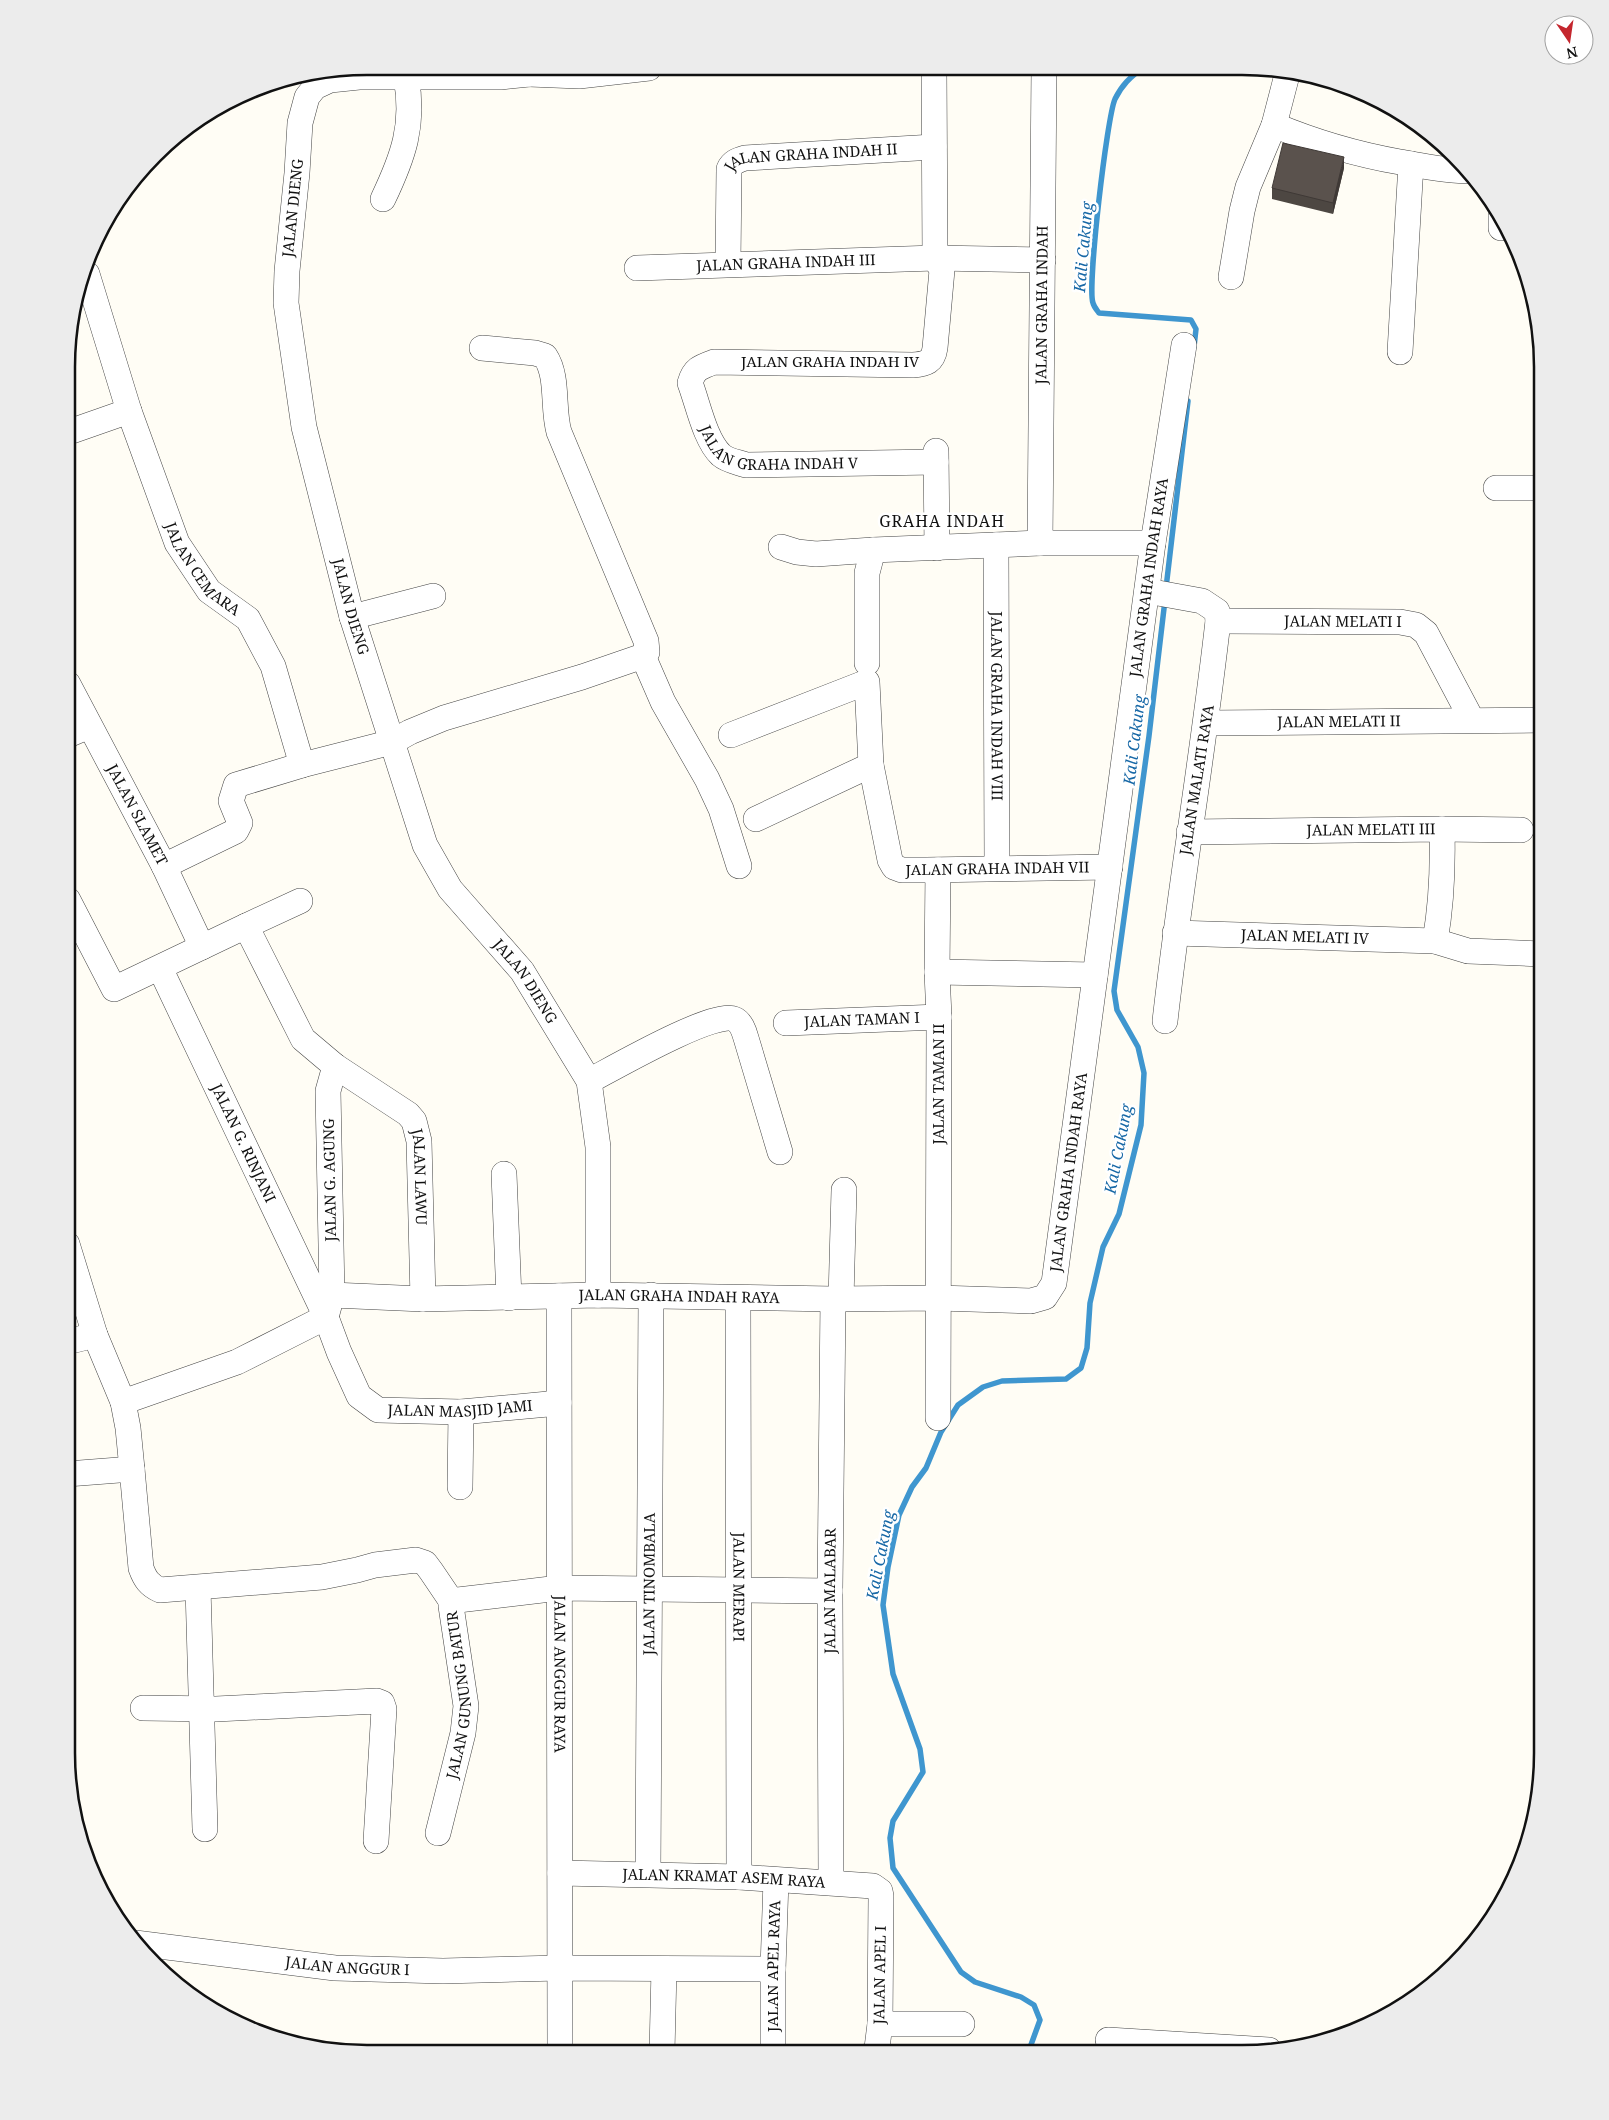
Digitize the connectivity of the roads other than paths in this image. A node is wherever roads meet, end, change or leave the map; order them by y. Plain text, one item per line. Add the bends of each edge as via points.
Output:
1 (509, 75) edge
2 (571, 75) edge
3 (588, 75) edge
4 (934, 75) edge
5 (1044, 75) edge
6 (406, 77) junction
7 (1286, 78) edge
8 (311, 81) edge
9 (1274, 125) junction
10 (934, 147) junction
11 (1411, 164) junction
12 (1458, 170) edge
13 (383, 199) dead end
14 (935, 258) junction
15 (1043, 260) junction
16 (728, 264) junction
17 (637, 268) dead end
18 (1231, 277) dead end
19 (88, 279) edge
20 (1184, 345) dead end
21 (482, 348) dead end
22 (1400, 352) dead end
23 (714, 362) joint
24 (129, 412) junction
25 (75, 430) edge
26 (1496, 488) dead end
27 (1534, 488) edge
28 (1040, 543) junction
29 (1153, 543) junction
30 (996, 545) junction
31 (781, 547) dead end
32 (937, 548) junction
33 (873, 550) junction
34 (1155, 592) junction
35 (433, 596) dead end
36 (352, 618) junction
37 (1218, 621) junction
38 (644, 656) junction
39 (867, 673) junction
40 (75, 716) edge
41 (1472, 720) junction
42 (1534, 720) edge
43 (1207, 723) junction
44 (78, 730) edge
45 (731, 735) dead end
46 (392, 742) junction
47 (871, 765) junction
48 (302, 766) junction
49 (756, 819) dead end
50 (1442, 828) junction
51 (1522, 830) dead end
52 (1189, 832) junction
53 (164, 866) junction
54 (739, 866) dead end
55 (1110, 867) junction
56 (997, 868) junction
57 (938, 870) junction
58 (300, 901) dead end
59 (75, 914) edge
60 (246, 926) junction
61 (1175, 933) junction
62 (1435, 941) junction
63 (202, 947) junction
64 (1534, 954) edge
65 (160, 968) junction
66 (937, 972) junction
67 (1095, 975) junction
68 (940, 1017) junction
69 (1165, 1021) dead end
70 (786, 1023) dead end
71 (335, 1066) junction
72 (589, 1081) junction
73 (780, 1152) dead end
74 (504, 1174) dead end
75 (844, 1190) dead end
76 (75, 1270) edge
77 (598, 1294) junction
78 (651, 1295) junction
79 (559, 1296) junction
80 (509, 1298) junction
81 (738, 1298) junction
82 (938, 1298) junction
83 (423, 1299) junction
84 (837, 1299) junction
85 (329, 1306) junction
86 (95, 1335) junction
87 (75, 1340) edge
88 (123, 1402) junction
89 (559, 1404) junction
90 (461, 1412) junction
91 (938, 1418) dead end
92 (132, 1469) junction
93 (75, 1473) edge
94 (460, 1487) dead end
95 (198, 1588) junction
96 (559, 1588) junction
97 (648, 1588) junction
98 (737, 1590) junction
99 (830, 1591) junction
100 (454, 1605) junction
101 (143, 1708) dead end
102 (200, 1709) junction
103 (205, 1829) dead end
104 (438, 1833) dead end
105 (376, 1841) dead end
106 (560, 1873) junction
107 (648, 1874) junction
108 (738, 1877) junction
109 (776, 1880) junction
110 (831, 1882) junction
111 (881, 1896) joint
112 (146, 1944) edge
113 (560, 1968) junction
114 (773, 1969) junction
115 (664, 1970) junction
116 (880, 2024) junction
117 (962, 2024) dead end
118 (1108, 2040) dead end
119 (560, 2045) edge
120 (662, 2045) edge
121 (773, 2045) edge
122 (877, 2045) edge
123 (1188, 2045) edge

1 - 6 street, JALAN DIENG
2 - 3 street, JALAN DIENG
4 - 10 street
5 - 15 street, JALAN GRAHA INDAH
6 - 8 street, JALAN DIENG
6 - 13 street via 410,107 407,137
7 - 9 street
8 - 36 street, JALAN DIENG via 300,123 286,303 304,427
9 - 11 street via 1325,145
9 - 18 street via 1248,187
10 - 14 street
10 - 16 street, JALAN GRAHA INDAH II via 737,160 729,169
11 - 12 street
11 - 22 street
14 - 15 street, JALAN GRAHA INDAH III
14 - 16 street, JALAN GRAHA INDAH III
14 - 23 street, JALAN GRAHA INDAH IV via 942,270 934,357 928,363
15 - 28 street, JALAN GRAHA INDAH
16 - 17 street, JALAN GRAHA INDAH III
19 - 24 street, JALAN CEMARA
20 - 29 street, JALAN GRAHA INDAH RAYA
21 - 38 street via 535,353 545,356 551,365 555,420 646,641 648,647
23 - 32 street, JALAN GRAHA INDAH V via 697,368 690,384 712,445 722,456 746,465 936,456
24 - 25 street
24 - 48 street, JALAN CEMARA via 177,542 209,591 248,619 272,666
26 - 27 street
28 - 29 street
28 - 30 street
29 - 34 street, JALAN GRAHA INDAH RAYA
30 - 32 street
30 - 56 street, JALAN GRAHA INDAH VIII
31 - 33 street via 816,554
32 - 33 street
33 - 39 street, JALAN GRAHA INDAH VII via 867,573
34 - 37 street via 1202,601 1217,611
34 - 55 street, JALAN GRAHA INDAH RAYA
35 - 36 street
36 - 46 street, JALAN DIENG
37 - 41 street, JALAN MELATI I via 1400,622 1416,625 1426,633
37 - 43 street, JALAN MALATI RAYA
38 - 46 street via 444,718
38 - 54 street via 663,702 721,809
39 - 45 street
39 - 47 street, JALAN GRAHA INDAH VII
40 - 44 street, JALAN SLAMET
41 - 42 street, JALAN MELATI II
41 - 43 street, JALAN MELATI II
43 - 52 street, JALAN MALATI RAYA
44 - 53 street, JALAN SLAMET
46 - 48 street
46 - 72 street, JALAN DIENG via 425,845 450,889 522,971
47 - 49 street
47 - 57 street, JALAN GRAHA INDAH VII via 894,867
48 - 53 street via 236,785 231,801 240,823 236,831
50 - 51 street
50 - 52 street, JALAN MELATI III
50 - 62 street, JALAN MELATI III via 1442,903
52 - 61 street, JALAN MALATI RAYA
53 - 63 street, JALAN SLAMET
55 - 56 street, JALAN GRAHA INDAH VII
55 - 67 street, JALAN GRAHA INDAH RAYA
56 - 57 street, JALAN GRAHA INDAH VII
57 - 66 street, JALAN TAMAN II
58 - 60 street
59 - 65 street via 114,989
60 - 63 street
60 - 71 street, JALAN LAWU via 303,1039
61 - 62 street, JALAN MELATI IV
61 - 69 street, JALAN MALATI RAYA
62 - 64 street, JALAN MELATI IV via 1468,951
63 - 65 street
65 - 85 street, JALAN G. RINJANI
66 - 67 street
66 - 68 street, JALAN TAMAN II
67 - 82 street, JALAN GRAHA INDAH RAYA via 1054,1283 1045,1297 1032,1301
68 - 70 street, JALAN TAMAN I
68 - 82 street, JALAN TAMAN II
71 - 83 street, JALAN LAWU via 414,1120 419,1141
71 - 85 street, JALAN G. AGUNG via 328,1091
72 - 73 street via 670,1038 724,1018 734,1019 741,1024 746,1038
72 - 77 street, JALAN DIENG via 598,1148
74 - 80 street
75 - 84 street, JALAN MALABAR
76 - 86 street
77 - 78 street, JALAN GRAHA INDAH RAYA
77 - 79 street, JALAN GRAHA INDAH RAYA
78 - 81 street, JALAN GRAHA INDAH RAYA
78 - 97 street, JALAN TINOMBALA
79 - 80 street, JALAN GRAHA INDAH RAYA
79 - 89 street, JALAN ANGGUR RAYA
80 - 83 street, JALAN GRAHA INDAH RAYA
81 - 84 street, JALAN GRAHA INDAH RAYA
81 - 98 street, JALAN MERAPI
82 - 84 street, JALAN GRAHA INDAH RAYA
82 - 91 street, JALAN TAMAN II
83 - 85 street, JALAN GRAHA INDAH RAYA
84 - 99 street, JALAN MALABAR
85 - 88 street via 237,1362
85 - 90 street, JALAN MASJID JAMI via 339,1352 359,1396 378,1410
86 - 87 street
86 - 88 street
88 - 92 street
89 - 90 street, JALAN MASJID JAMI
89 - 96 street, JALAN ANGGUR RAYA
90 - 94 street
92 - 93 street
92 - 95 street via 145,1578 160,1590
95 - 100 street via 322,1577 416,1560 425,1563
95 - 102 street
96 - 97 street, JALAN GUNUNG BATUR
96 - 100 street, JALAN GUNUNG BATUR via 458,1600
96 - 106 street, JALAN ANGGUR RAYA
97 - 98 street, JALAN GUNUNG BATUR
97 - 107 street, JALAN TINOMBALA
98 - 99 street, JALAN GUNUNG BATUR
98 - 108 street, JALAN MERAPI
99 - 110 street, JALAN MALABAR
100 - 104 street, JALAN GUNUNG BATUR via 451,1606 466,1706 463,1733
101 - 102 street
102 - 103 street
102 - 105 street via 382,1703
106 - 107 street, JALAN KRAMAT ASEM RAYA
106 - 113 street, JALAN ANGGUR RAYA
107 - 108 street, JALAN KRAMAT ASEM RAYA
108 - 109 street, JALAN KRAMAT ASEM RAYA
109 - 110 street, JALAN KRAMAT ASEM RAYA
109 - 114 street, JALAN APEL RAYA
110 - 111 street, JALAN KRAMAT ASEM RAYA via 873,1886
111 - 116 street, JALAN APEL I
112 - 113 street, JALAN ANGGUR I via 335,1968 443,1971
113 - 115 street, JALAN ANGGUR I
113 - 119 street, JALAN ANGGUR RAYA
114 - 115 street, JALAN ANGGUR I
114 - 121 street, JALAN APEL RAYA
115 - 120 street
116 - 117 street
116 - 122 street, JALAN APEL I
118 - 123 street

